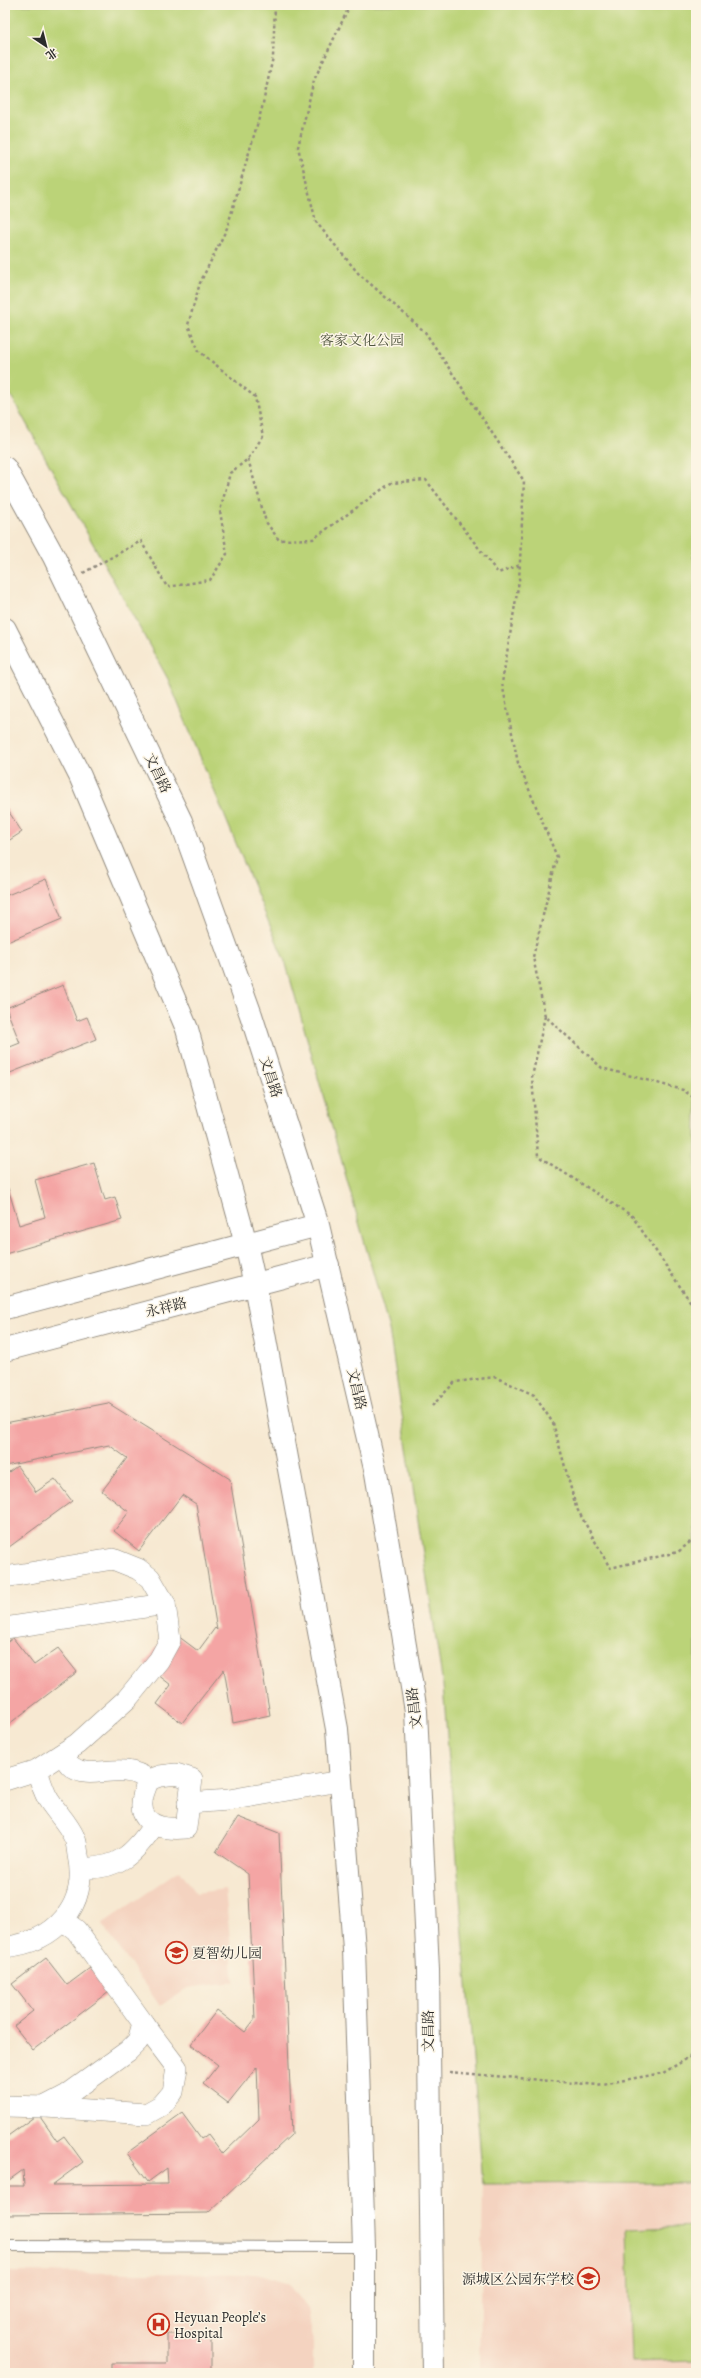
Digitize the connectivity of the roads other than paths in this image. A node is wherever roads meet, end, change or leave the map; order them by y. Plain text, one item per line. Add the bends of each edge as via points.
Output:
1 (5, 468) edge
2 (5, 629) edge
3 (318, 1225) junction
4 (246, 1244) junction
5 (328, 1266) junction
6 (255, 1285) junction
7 (5, 1308) edge
8 (5, 1350) edge
9 (5, 1577) edge
10 (165, 1604) junction
11 (5, 1628) edge
12 (63, 1754) junction
13 (37, 1770) junction
14 (5, 1780) edge
15 (150, 1780) junction
16 (340, 1781) junction
17 (188, 1803) junction
18 (154, 1825) junction
19 (81, 1868) junction
20 (64, 1921) junction
21 (5, 1947) edge
22 (142, 2023) junction
23 (5, 2106) edge
24 (44, 2107) junction
25 (5, 2246) edge
26 (364, 2247) junction
27 (364, 2373) edge
28 (433, 2373) edge

1 - 3 street, 文昌路 via 66,583 181,821 251,1015
2 - 4 street via 80,776 187,1029
3 - 4 street
3 - 5 street, 文昌路
4 - 6 street
4 - 7 street
5 - 6 street, 永祥路
5 - 28 street, 文昌路 via 376,1473 416,1711 428,1970
6 - 8 street, 永祥路
6 - 16 street via 337,1729
9 - 10 street via 113,1558 138,1569 150,1578
10 - 11 street
10 - 12 street via 170,1640 159,1660 127,1700
12 - 13 street
12 - 15 street via 71,1767 85,1773 123,1769 138,1772
13 - 14 street
13 - 19 street via 49,1800 75,1838
15 - 17 street via 176,1774 192,1779
15 - 18 street via 141,1804 147,1819
16 - 17 street via 229,1800
16 - 26 street via 354,1949
17 - 18 street via 186,1828 172,1829
18 - 19 street via 127,1857 111,1866
19 - 20 street via 74,1905
20 - 21 street via 35,1939
20 - 22 street via 76,1930
22 - 24 street via 138,2041 128,2051 67,2095
22 - 24 street via 177,2068 173,2092 162,2105 146,2114
23 - 24 street
25 - 26 lane
26 - 27 street

